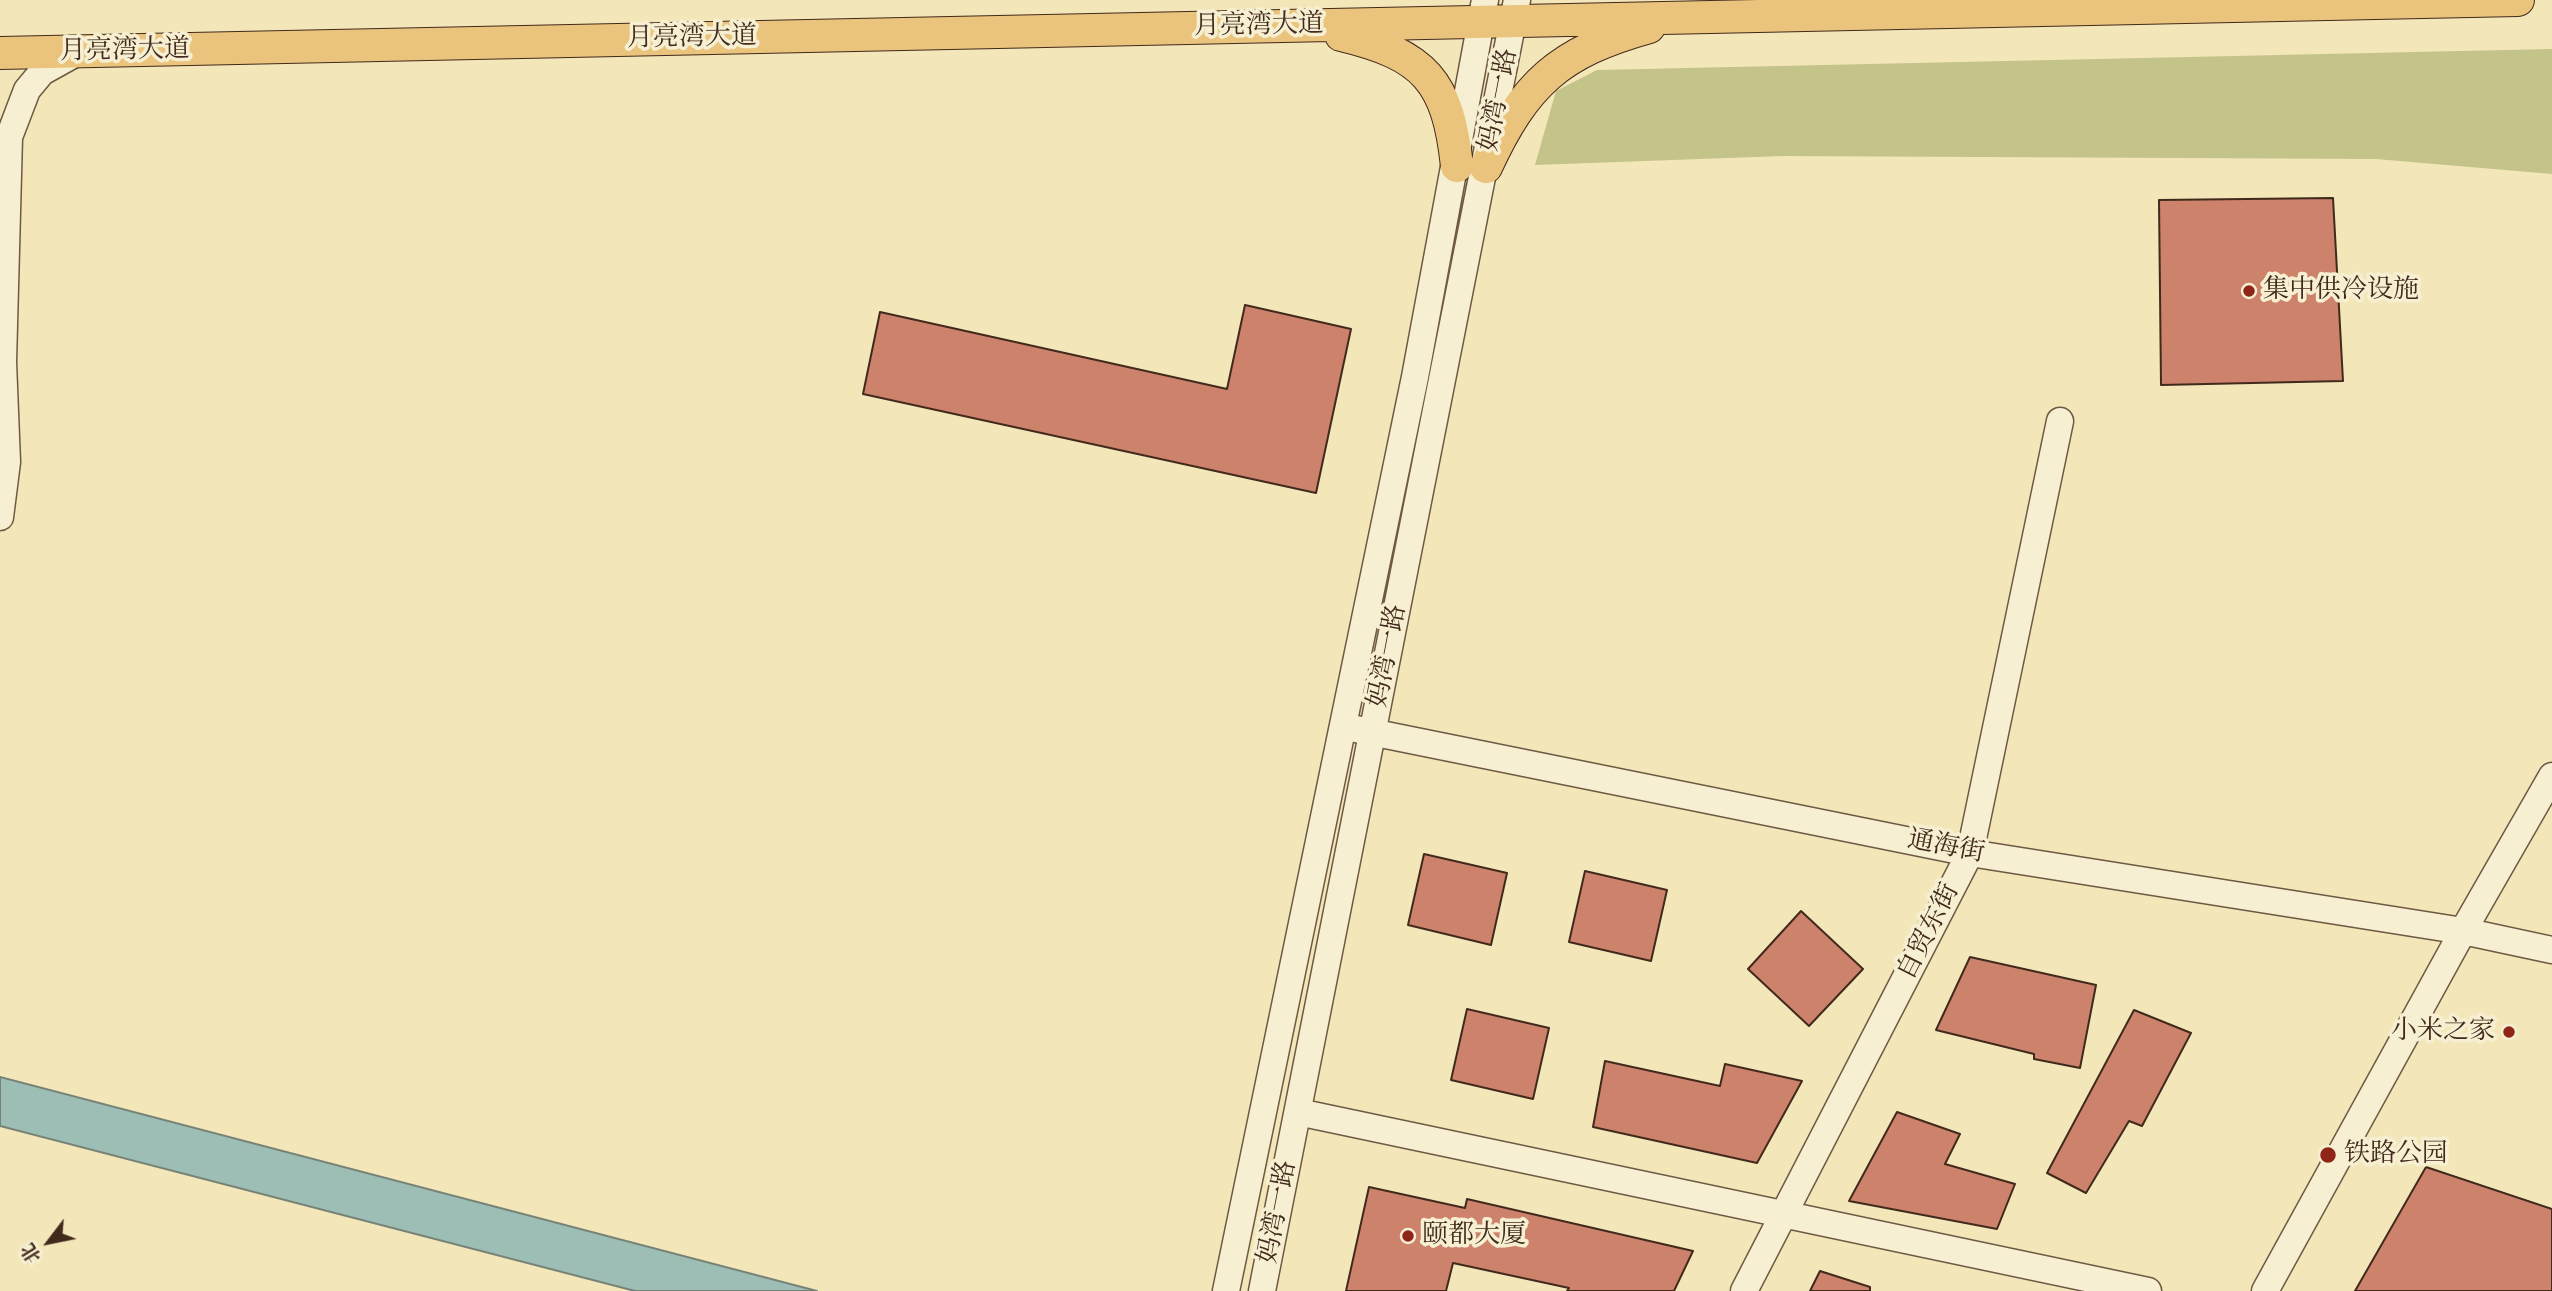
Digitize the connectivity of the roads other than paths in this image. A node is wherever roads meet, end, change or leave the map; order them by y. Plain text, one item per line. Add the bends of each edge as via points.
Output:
1 (2518, 0) edge
2 (1516, 10) edge
3 (1484, 11) edge
4 (1695, 17) junction
5 (1303, 25) junction
6 (78, 51) junction
7 (0, 53) edge
8 (1471, 167) junction
9 (2060, 421) dead end
10 (0, 517) edge
11 (1343, 726) junction
12 (1373, 732) junction
13 (2552, 776) edge
14 (1970, 853) junction
15 (2462, 931) junction
16 (2552, 950) edge
17 (1298, 1112) junction
18 (1784, 1213) junction
19 (1226, 1291) edge
20 (1262, 1291) edge
21 (1744, 1291) edge
22 (2148, 1291) edge
23 (2265, 1291) edge

1 - 4 main road, 月亮湾大道
2 - 3 main road, 月亮湾大道
2 - 4 main road, 月亮湾大道
2 - 8 street, 妈湾一路
3 - 5 main road, 月亮湾大道
3 - 8 street, 妈湾一路
4 - 8 main road via 1608,41 1553,69
5 - 6 main road, 月亮湾大道
5 - 8 main road via 1393,50 1416,65 1441,91
6 - 7 main road, 月亮湾大道
6 - 10 street via 42,72 27,90 9,137 3,362 7,462
8 - 11 street, 妈湾一路
8 - 12 street, 妈湾一路
9 - 14 street, 自贸东街
11 - 12 street, 通海街
11 - 19 street, 妈湾一路
12 - 14 street, 通海街
12 - 17 street, 妈湾一路
13 - 15 street
14 - 15 street, 通海街
14 - 18 street, 自贸东街
15 - 16 street, 通海街
15 - 23 street
17 - 18 street
17 - 20 street, 妈湾一路
18 - 21 street, 自贸东街
18 - 22 street

